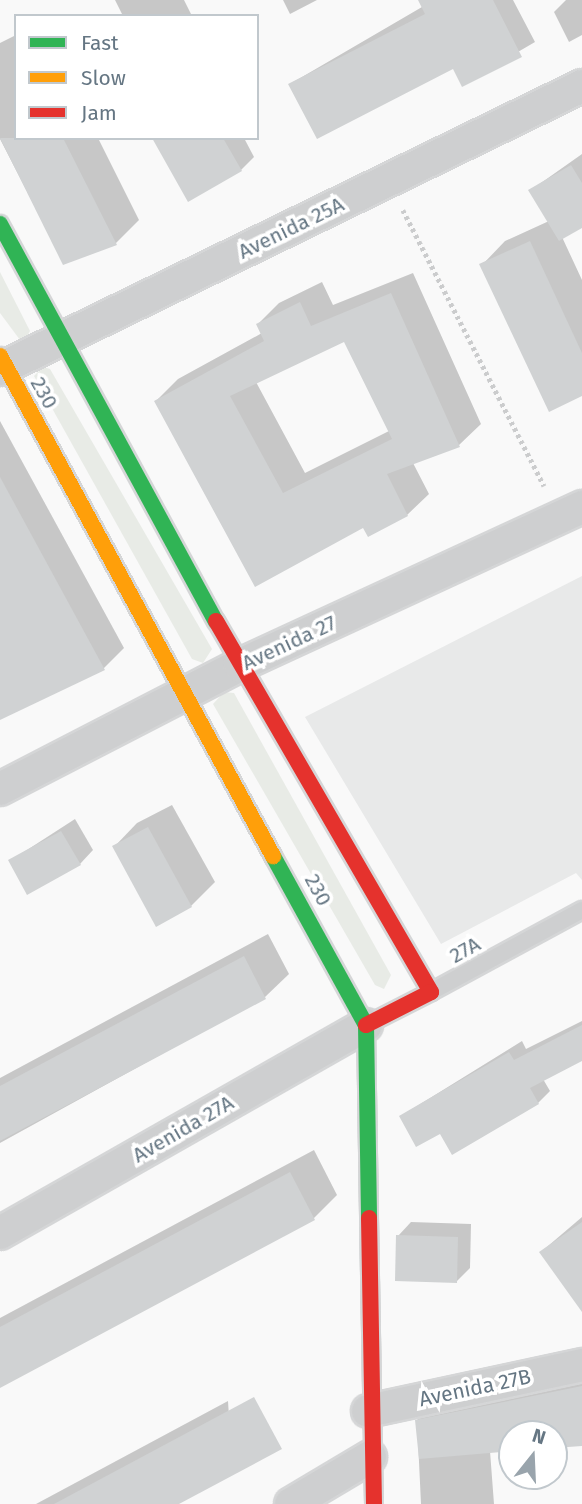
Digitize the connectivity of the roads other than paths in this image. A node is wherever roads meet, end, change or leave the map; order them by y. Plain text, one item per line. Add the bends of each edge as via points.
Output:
1 (582, 86) edge
2 (0, 223) edge
3 (60, 341) junction
4 (2, 364) edge
5 (571, 512) edge
6 (240, 665) junction
7 (188, 693) junction
8 (0, 789) edge
9 (582, 910) edge
10 (431, 992) junction
11 (366, 1025) junction
12 (0, 1233) edge
13 (582, 1364) edge
14 (368, 1412) junction
15 (370, 1457) junction
16 (291, 1504) edge
17 (374, 1504) edge

1 - 3 street, Avenida 25A
2 - 3 street, 230
3 - 4 street, Avenida 25A
3 - 6 street, 230
4 - 7 street, 230
5 - 6 street, Avenida 27
6 - 7 street, Avenida 27
6 - 10 street, 230
7 - 8 street, Avenida 27
7 - 11 street, 230
9 - 10 lane, 27A
10 - 11 street, 27A
11 - 12 street, Avenida 27A
11 - 14 street, 230
13 - 14 street, Avenida 27B
14 - 15 street, 230
15 - 16 street
15 - 17 street, 230

